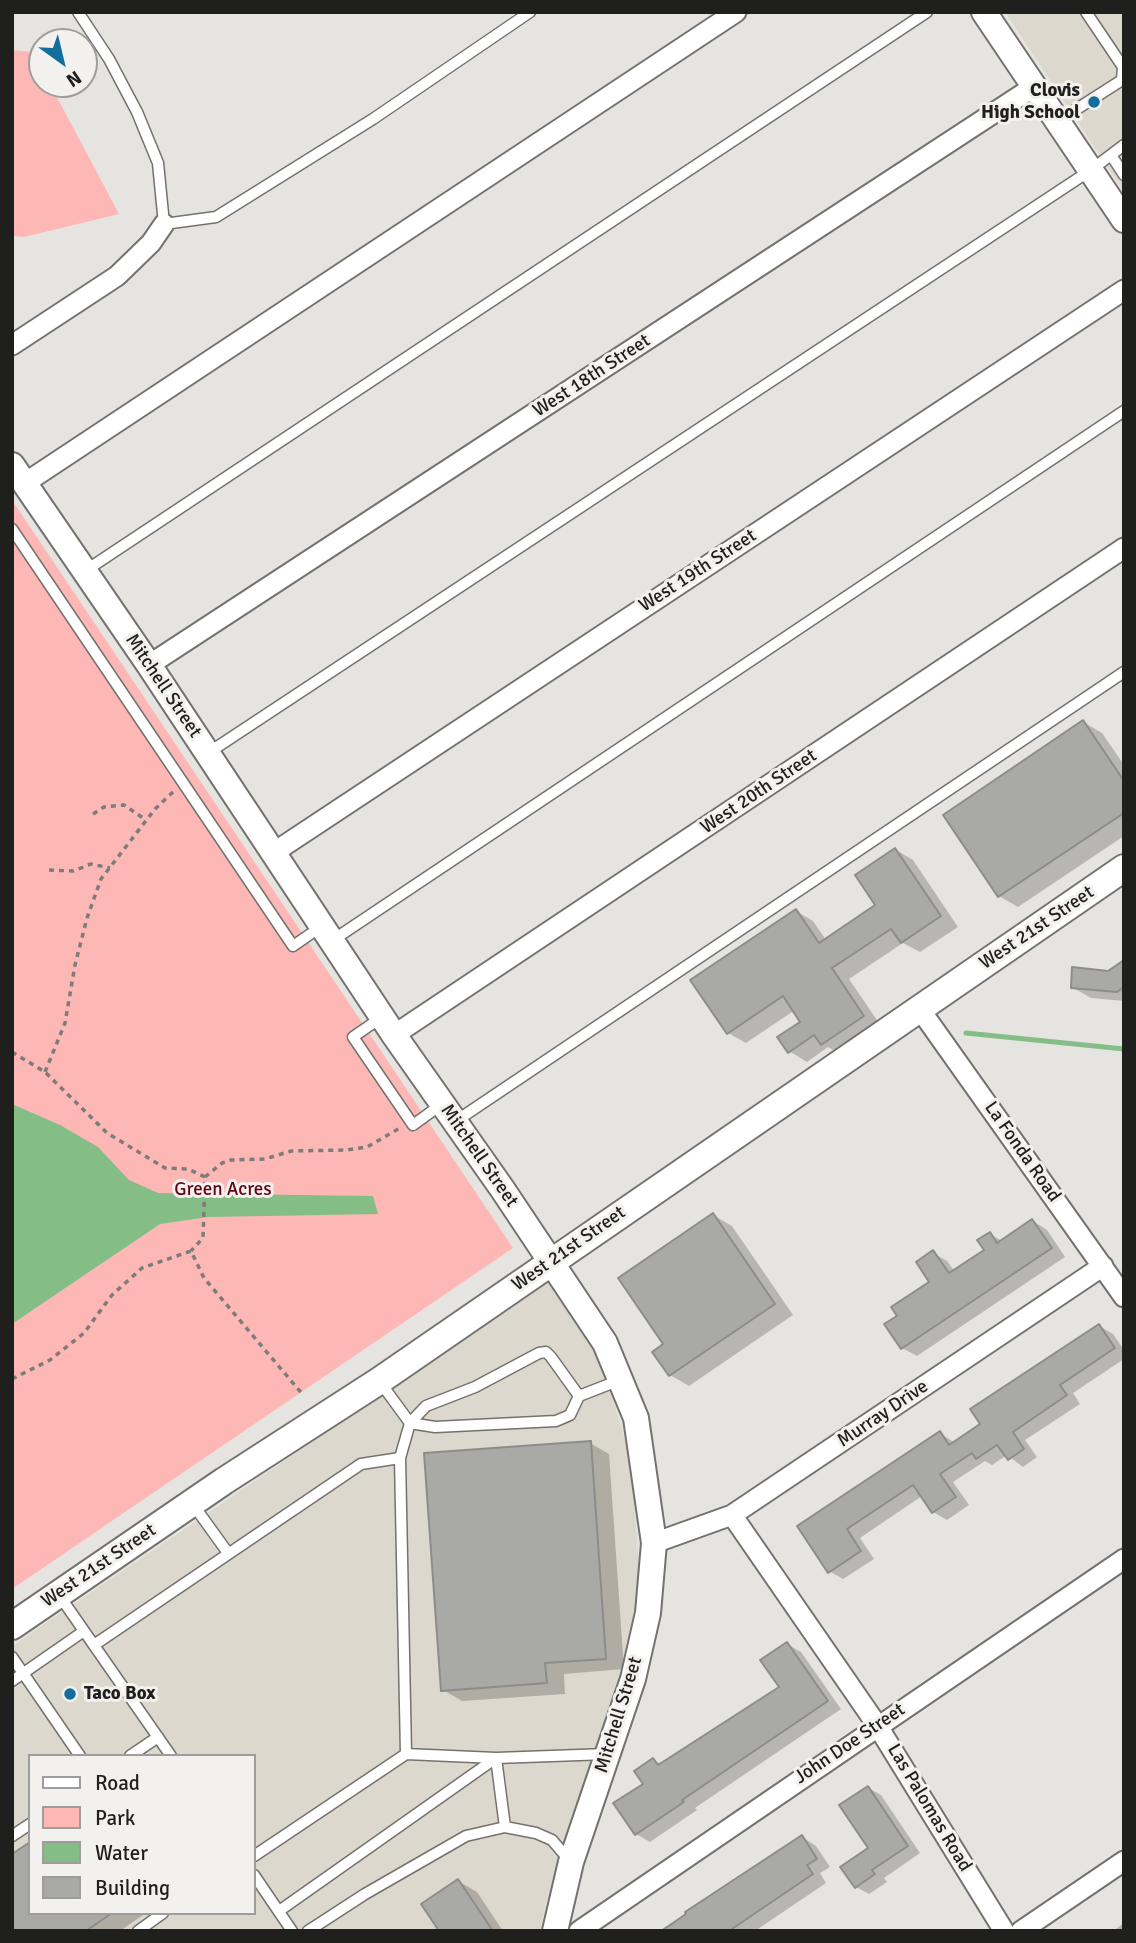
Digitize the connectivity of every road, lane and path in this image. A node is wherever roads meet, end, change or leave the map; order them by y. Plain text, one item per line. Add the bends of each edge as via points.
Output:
1 (78, 12) edge
2 (530, 12) edge
3 (736, 12) edge
4 (927, 12) edge
5 (984, 12) edge
6 (1086, 12) edge
7 (1035, 86) junction
8 (1058, 121) junction
9 (1124, 145) edge
10 (1111, 155) junction
11 (1091, 170) junction
12 (1124, 175) edge
13 (1124, 220) edge
14 (164, 224) junction
15 (1124, 290) edge
16 (12, 345) edge
17 (1124, 411) edge
18 (19, 474) edge
19 (12, 528) edge
20 (1124, 548) edge
21 (85, 571) junction
22 (149, 665) junction
23 (1124, 672) edge
24 (208, 753) junction
25 (184, 785) junction
26 (93, 814) dead end
27 (146, 820) junction
28 (273, 853) junction
29 (110, 868) junction
30 (1124, 868) edge
31 (49, 870) dead end
32 (327, 934) junction
33 (919, 1008) junction
34 (388, 1026) junction
35 (12, 1052) edge
36 (45, 1072) junction
37 (449, 1113) junction
38 (410, 1121) junction
39 (205, 1177) junction
40 (191, 1251) junction
41 (551, 1262) junction
42 (1103, 1266) junction
43 (1124, 1297) edge
44 (12, 1378) edge
45 (620, 1380) junction
46 (379, 1381) junction
47 (304, 1396) dead end
48 (579, 1396) junction
49 (410, 1423) junction
50 (400, 1458) junction
51 (192, 1503) junction
52 (732, 1515) junction
53 (654, 1543) junction
54 (228, 1553) junction
55 (1124, 1559) edge
56 (58, 1594) junction
57 (12, 1626) edge
58 (84, 1630) junction
59 (94, 1644) junction
60 (12, 1657) edge
61 (23, 1673) junction
62 (12, 1681) edge
63 (877, 1725) junction
64 (158, 1737) junction
65 (79, 1754) edge
66 (133, 1754) edge
67 (170, 1754) edge
68 (405, 1754) junction
69 (608, 1754) junction
70 (496, 1758) junction
71 (28, 1825) edge
72 (505, 1827) junction
73 (12, 1836) edge
74 (256, 1855) edge
75 (1124, 1861) edge
76 (571, 1862) junction
77 (256, 1878) edge
78 (279, 1911) junction
79 (160, 1915) edge
80 (138, 1931) edge
81 (292, 1931) edge
82 (308, 1931) edge
83 (555, 1931) edge
84 (579, 1931) edge
85 (1003, 1931) edge
86 (1021, 1931) edge

1 - 14 lane via 109,59 148,137 158,163
2 - 14 lane via 373,119 216,217
3 - 18 street
4 - 21 lane
5 - 7 street
6 - 8 lane via 1123,67 1122,80
7 - 8 street
7 - 22 street, West 18th Street
8 - 11 street
9 - 10 lane
10 - 11 lane
10 - 12 lane
11 - 13 street
11 - 24 lane
14 - 16 street via 117,276
15 - 28 street, West 19th Street
17 - 32 lane
18 - 21 street, Mitchell Street
19 - 25 lane
20 - 34 street, West 20th Street
21 - 22 street, Mitchell Street
22 - 24 street, Mitchell Street
23 - 37 lane
24 - 28 street, Mitchell Street
25 - 27 path
25 - 32 lane via 293,946
26 - 27 path via 104,807 124,805
27 - 29 path
28 - 32 street, Mitchell Street
29 - 31 path via 91,864 73,871
29 - 36 path via 101,879 88,918 65,1023
30 - 33 main road, West 21st Street
32 - 34 street, Mitchell Street
33 - 41 main road, West 21st Street
33 - 42 street, La Fonda Road
34 - 37 street, Mitchell Street
34 - 38 lane via 354,1037
35 - 36 path
36 - 39 path via 107,1132 165,1168
37 - 38 lane via 412,1125
37 - 41 street, Mitchell Street
38 - 39 path via 367,1147 231,1160
39 - 40 path via 203,1238
40 - 44 path via 142,1268 112,1294 84,1334 50,1360
40 - 47 path via 204,1278
41 - 45 street, Mitchell Street via 605,1343
41 - 46 main road, West 21st Street
42 - 43 street, La Fonda Road
42 - 52 street, Murray Drive
45 - 48 lane
45 - 53 street, Mitchell Street via 636,1418
46 - 49 lane
46 - 51 main road, West 21st Street
48 - 49 lane via 570,1415 556,1421 435,1427
48 - 49 lane via 551,1357 539,1353 475,1387 426,1406
49 - 50 lane
50 - 54 lane via 361,1464
50 - 68 lane
51 - 54 lane
51 - 56 main road, West 21st Street
52 - 53 street, Murray Drive
52 - 63 street, Las Palomas Road
53 - 69 street, Mitchell Street via 648,1613 633,1679
54 - 59 lane
55 - 63 street, John Doe Street
56 - 57 main road, West 21st Street
56 - 58 lane
58 - 59 lane
58 - 61 lane
59 - 64 lane
60 - 61 lane
61 - 62 lane
61 - 65 lane
63 - 84 street, John Doe Street
63 - 85 street, Las Palomas Road
64 - 66 lane
64 - 67 lane
68 - 70 lane
68 - 74 lane
69 - 70 lane
69 - 76 street, Mitchell Street
70 - 72 lane
70 - 78 lane
71 - 73 lane
72 - 76 lane via 552,1840
72 - 82 lane via 466,1836
75 - 86 street
76 - 83 street, Mitchell Street
77 - 78 lane
78 - 81 lane
79 - 80 lane

